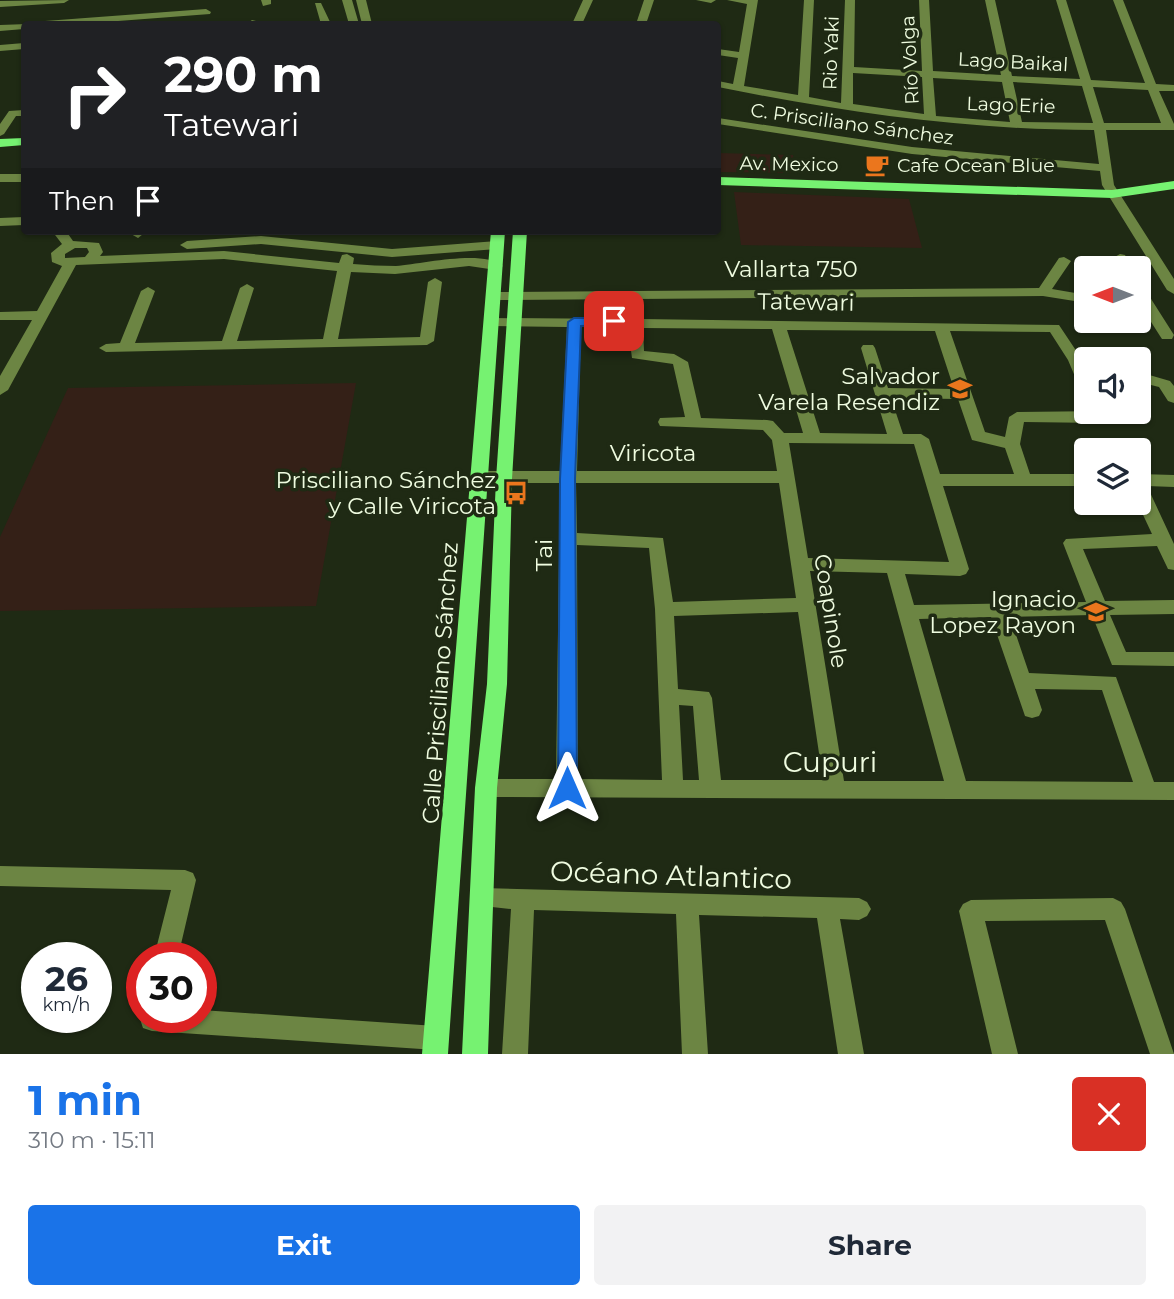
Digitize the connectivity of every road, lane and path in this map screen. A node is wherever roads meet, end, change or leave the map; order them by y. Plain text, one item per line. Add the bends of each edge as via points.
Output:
1 (8, 0) edge
2 (64, 0) edge
3 (207, 0) edge
4 (347, 0) edge
5 (361, 0) edge
6 (588, 0) edge
7 (649, 0) edge
8 (701, 0) edge
9 (711, 0) edge
10 (732, 0) edge
11 (809, 0) edge
12 (850, 0) edge
13 (924, 0) edge
14 (990, 0) edge
15 (1061, 0) edge
16 (1118, 0) edge
17 (753, 1) edge
18 (0, 3) edge
19 (318, 5) dead end
20 (105, 21) edge
21 (325, 21) edge
22 (353, 21) edge
23 (366, 21) edge
24 (578, 21) edge
25 (642, 21) edge
26 (21, 26) edge
27 (0, 28) edge
28 (21, 46) edge
29 (0, 48) edge
30 (721, 52) edge
31 (745, 56) junction
32 (850, 70) junction
33 (930, 75) junction
34 (1007, 80) junction
35 (1086, 83) junction
36 (721, 85) edge
37 (1150, 86) junction
38 (738, 88) junction
39 (1174, 88) edge
40 (803, 100) junction
41 (847, 107) junction
42 (0, 110) edge
43 (19, 113) edge
44 (930, 118) junction
45 (721, 122) edge
46 (1017, 125) junction
47 (1099, 125) junction
48 (1171, 127) edge
49 (0, 132) edge
50 (21, 142) edge
51 (0, 143) edge
52 (0, 151) edge
53 (21, 151) edge
54 (1107, 168) junction
55 (721, 173) edge
56 (1174, 177) edge
57 (0, 178) edge
58 (21, 178) edge
59 (721, 181) edge
60 (1174, 185) edge
61 (1110, 190) junction
62 (4, 222) edge
63 (62, 235) edge
64 (520, 235) edge
65 (0, 236) edge
66 (231, 236) edge
67 (498, 238) edge
68 (69, 245) junction
69 (348, 250) junction
70 (92, 253) junction
71 (223, 254) junction
72 (427, 259) junction
73 (1154, 259) junction
74 (1064, 261) dead end
75 (1174, 262) edge
76 (64, 263) junction
77 (496, 266) junction
78 (345, 268) junction
79 (435, 282) dead end
80 (247, 288) dead end
81 (148, 290) dead end
82 (1174, 290) edge
83 (1043, 292) junction
84 (517, 295) junction
85 (494, 296) junction
86 (1074, 297) edge
87 (1152, 314) edge
88 (33, 315) junction
89 (0, 316) edge
90 (635, 321) junction
91 (492, 322) junction
92 (514, 322) junction
93 (574, 322) junction
94 (778, 325) junction
95 (941, 326) junction
96 (1167, 335) dead end
97 (329, 344) junction
98 (228, 345) junction
99 (126, 347) junction
100 (107, 348) dead end
101 (868, 348) dead end
102 (1074, 353) edge
103 (3, 370) edge
104 (1151, 380) edge
105 (0, 390) edge
106 (882, 393) junction
107 (964, 394) junction
108 (1174, 398) edge
109 (1074, 415) edge
110 (666, 422) dead end
111 (694, 422) junction
112 (780, 438) junction
113 (813, 438) junction
114 (896, 438) junction
115 (1012, 444) junction
116 (480, 477) junction
117 (785, 477) junction
118 (504, 479) junction
119 (568, 479) junction
120 (934, 480) junction
121 (1024, 480) junction
122 (1074, 480) edge
123 (1151, 481) edge
124 (1174, 481) edge
125 (1151, 514) edge
126 (569, 539) junction
127 (1163, 540) junction
128 (799, 564) junction
129 (1174, 564) edge
130 (895, 569) junction
131 (804, 605) junction
132 (1174, 607) edge
133 (664, 609) junction
134 (1100, 610) junction
135 (909, 612) junction
136 (999, 613) junction
137 (1174, 659) edge
138 (1022, 681) junction
139 (668, 697) junction
140 (1032, 710) dead end
141 (486, 788) junction
142 (567, 788) junction
143 (957, 788) junction
144 (673, 790) junction
145 (711, 790) junction
146 (835, 790) junction
147 (1146, 790) junction
148 (1174, 791) edge
149 (0, 876) edge
150 (482, 898) junction
151 (523, 901) junction
152 (687, 906) junction
153 (827, 909) junction
154 (859, 909) dead end
155 (170, 942) edge
156 (217, 1025) edge
157 (436, 1046) edge
158 (475, 1054) edge
159 (515, 1054) edge
160 (695, 1054) edge
161 (851, 1054) edge
162 (1005, 1054) edge
163 (1163, 1054) edge

1 - 18 street
2 - 18 street
3 - 20 street via 206,16
4 - 22 street
5 - 23 street
6 - 24 street
7 - 25 street
8 - 9 street
10 - 17 street
11 - 40 street
12 - 32 street, Rio Yaki
13 - 33 street, Río Volga
14 - 34 street
15 - 35 street
16 - 37 street
17 - 31 street
19 - 21 street
26 - 27 street
28 - 29 street
30 - 31 street
31 - 38 street
32 - 33 street, Lago Baikal
32 - 41 street, Rio Yaki
33 - 34 street, Lago Baikal
33 - 44 street, Río Volga
34 - 35 street, Lago Baikal
34 - 46 street
35 - 37 street, Lago Baikal
35 - 47 street
36 - 38 street, Lago Erie
37 - 39 street, Lago Baikal
37 - 48 street
38 - 40 street, Lago Erie
40 - 41 street, Lago Erie
41 - 44 street, Lago Erie
42 - 43 street
43 - 49 street
44 - 46 street, Lago Erie
45 - 54 street, C. Prisciliano Sánchez via 960,158
46 - 47 street, Lago Erie
47 - 48 street, Lago Erie
47 - 54 street
50 - 51 main road
52 - 53 main road
54 - 61 street
55 - 61 main road, Av. Mexico
56 - 61 main road
57 - 58 street
59 - 61 main road, Av. Mexico
60 - 61 main road
61 - 73 street
62 - 65 street
63 - 68 street
64 - 84 main road
66 - 69 street
66 - 70 street
66 - 71 street
67 - 72 street
67 - 77 main road, Calle Prisciliano Sánchez
68 - 70 street
68 - 76 street via 58,253
69 - 72 street
69 - 78 street
70 - 71 street
70 - 76 street
71 - 78 street
72 - 77 street
72 - 78 street via 395,270
73 - 75 street
73 - 82 street
74 - 83 street
76 - 88 street
77 - 85 main road, Calle Prisciliano Sánchez
78 - 97 street
79 - 97 street via 426,341
80 - 98 street
81 - 99 street
83 - 84 street, Vallarta 750
83 - 86 street, Vallarta 750
84 - 85 street, Vallarta 750
84 - 92 main road
85 - 91 main road, Calle Prisciliano Sánchez
87 - 96 street
88 - 89 street
88 - 103 street
90 - 93 street, Tatewari
90 - 94 street, Tatewari
90 - 111 street via 637,355 680,362
91 - 92 street, Tatewari
91 - 116 main road, Calle Prisciliano Sánchez
92 - 93 street, Tatewari
92 - 118 main road
93 - 119 street, Tai
94 - 95 street, Tatewari
94 - 113 street
95 - 102 street, Tatewari via 1054,328
95 - 107 street
97 - 98 street
98 - 99 street
99 - 100 street
101 - 106 street
103 - 105 street
104 - 108 street via 1165,384
106 - 107 street
106 - 114 street
107 - 115 street via 978,436
109 - 115 street via 1017,417
110 - 111 street
111 - 112 street via 767,425
112 - 113 street
112 - 117 street, Coapinole
113 - 114 street
114 - 120 street via 921,439
115 - 121 street
116 - 118 street, Viricota
116 - 157 main road, Calle Prisciliano Sánchez
117 - 119 street, Viricota
117 - 128 street, Coapinole
118 - 119 street, Viricota
118 - 141 main road via 497,684
119 - 126 street, Tai
120 - 121 street
120 - 130 street via 960,569
121 - 122 street
123 - 124 street
125 - 127 street
126 - 133 street via 657,542
126 - 142 street, Tai
127 - 129 street
127 - 134 street via 1072,542
128 - 130 street
128 - 131 street, Coapinole
130 - 135 street
131 - 133 street
131 - 146 street, Coapinole
132 - 134 street
133 - 139 street
134 - 136 street
134 - 137 street via 1119,660
135 - 136 street
135 - 143 street
136 - 138 street
138 - 140 street
138 - 147 street via 1108,682
139 - 144 street
139 - 145 street via 702,698
141 - 142 street, Cupuri
141 - 150 main road
142 - 144 street, Cupuri
143 - 146 street, Cupuri
143 - 147 street, Cupuri
144 - 145 street, Cupuri
145 - 146 street, Cupuri
147 - 148 street, Cupuri
149 - 155 street via 185,880
150 - 151 street, Océano Atlantico
150 - 158 main road
151 - 152 street, Océano Atlantico
151 - 159 street
152 - 153 street, Océano Atlantico
152 - 160 street
153 - 154 street, Océano Atlantico
153 - 161 street
156 - 157 street
162 - 163 street via 971,911 1113,909

